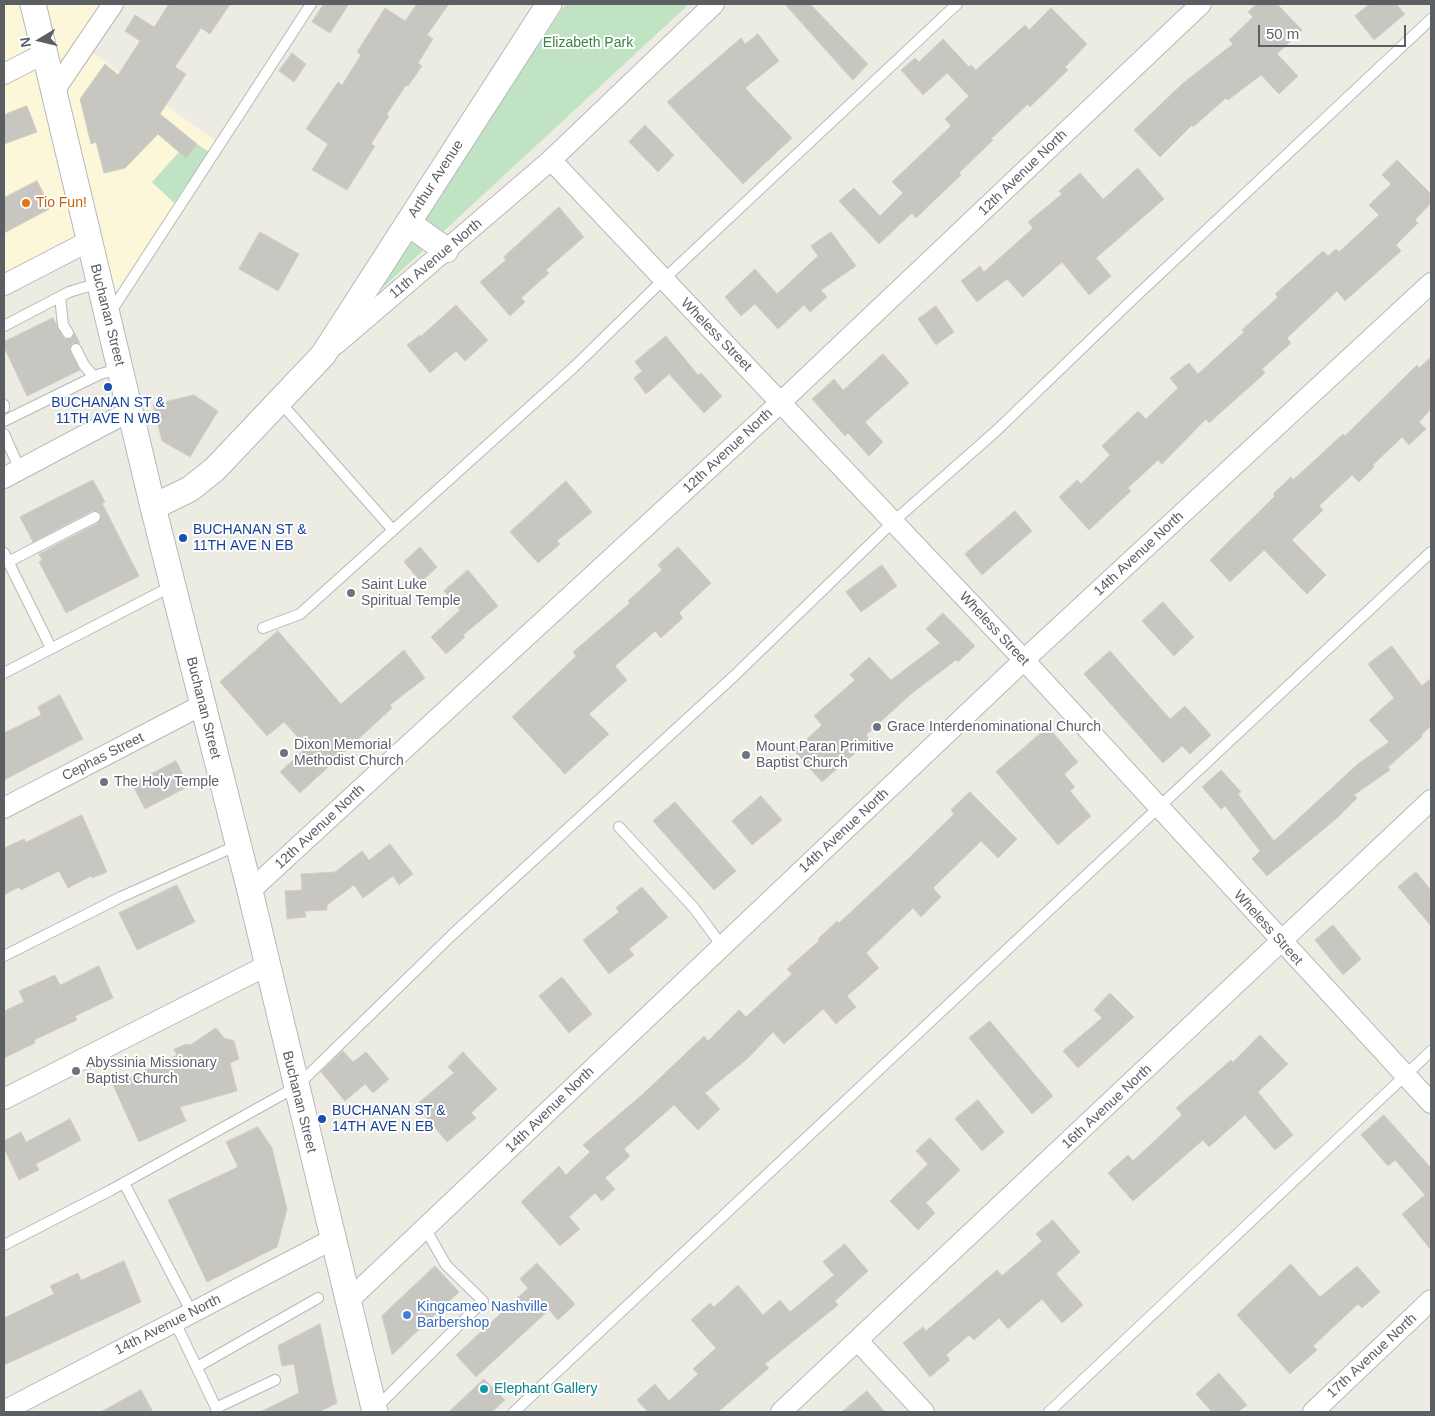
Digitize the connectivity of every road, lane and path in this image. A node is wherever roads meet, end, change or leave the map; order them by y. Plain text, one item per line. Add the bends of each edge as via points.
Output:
1 (33, 4) edge
2 (113, 4) edge
3 (311, 4) edge
4 (550, 4) edge
5 (714, 4) edge
6 (957, 4) edge
7 (1201, 4) edge
8 (1431, 19) edge
9 (45, 53) junction
10 (4, 74) edge
11 (54, 91) junction
12 (551, 160) junction
13 (408, 223) junction
14 (89, 242) junction
15 (446, 250) junction
16 (663, 280) junction
17 (100, 283) junction
18 (1431, 283) edge
19 (4, 285) edge
20 (60, 297) junction
21 (108, 317) junction
22 (4, 326) edge
23 (68, 333) dead end
24 (76, 349) dead end
25 (323, 355) junction
26 (120, 369) junction
27 (94, 377) junction
28 (280, 402) junction
29 (780, 403) junction
30 (130, 411) junction
31 (4, 421) edge
32 (4, 434) edge
33 (12, 474) edge
34 (153, 507) junction
35 (95, 517) dead end
36 (894, 521) junction
37 (392, 529) junction
38 (1431, 552) edge
39 (6, 558) edge
40 (173, 585) junction
41 (263, 628) dead end
42 (50, 648) junction
43 (1024, 660) junction
44 (4, 673) edge
45 (202, 705) junction
46 (1431, 800) edge
47 (1158, 807) junction
48 (4, 808) edge
49 (620, 827) dead end
50 (238, 845) junction
51 (250, 891) junction
52 (1282, 942) junction
53 (722, 946) junction
54 (4, 956) edge
55 (266, 966) junction
56 (1431, 1051) edge
57 (1406, 1076) junction
58 (296, 1087) junction
59 (4, 1100) edge
60 (1431, 1104) edge
61 (124, 1183) junction
62 (425, 1228) junction
63 (333, 1240) junction
64 (4, 1245) edge
65 (318, 1298) dead end
66 (1431, 1300) edge
67 (348, 1302) junction
68 (183, 1317) junction
69 (858, 1341) junction
70 (197, 1367) junction
71 (275, 1380) dead end
72 (217, 1410) edge
73 (4, 1411) edge
74 (371, 1411) edge
75 (514, 1412) edge
76 (781, 1412) edge
77 (924, 1412) edge
78 (1049, 1412) edge
79 (1313, 1412) edge

1 - 9 street, Buchanan Street
2 - 11 street
3 - 21 lane
4 - 13 street, Arthur Avenue
5 - 12 street, 11th Avenue North
6 - 16 lane
7 - 29 street, 12th Avenue North
8 - 36 lane via 996,431
9 - 10 street
9 - 11 street, Buchanan Street
11 - 14 street, Buchanan Street
12 - 15 street, 11th Avenue North
12 - 16 street, Wheless Street
13 - 15 street
13 - 25 street, Arthur Avenue
14 - 17 street, Buchanan Street
14 - 19 street
15 - 25 street, 11th Avenue North
16 - 29 street, Wheless Street
16 - 37 lane via 574,367
17 - 20 lane
17 - 21 street, Buchanan Street
18 - 43 street, 14th Avenue North
20 - 22 lane
20 - 23 lane via 63,325
21 - 26 street, Buchanan Street
24 - 27 lane
25 - 28 street, 11th Avenue North
26 - 27 lane
26 - 30 street, Buchanan Street
27 - 31 lane
28 - 34 street, 11th Avenue North via 215,469 190,489
28 - 37 lane
29 - 36 street, Wheless Street
29 - 51 street, 12th Avenue North
30 - 33 street
30 - 34 street, Buchanan Street
32 - 33 lane
34 - 40 street, Buchanan Street
35 - 39 lane
36 - 43 street, Wheless Street
36 - 58 lane via 734,676 453,934
37 - 41 lane via 300,614
38 - 47 lane
39 - 42 lane
40 - 42 lane
40 - 45 street, Buchanan Street
42 - 44 lane
43 - 47 street, Wheless Street
43 - 53 street, 14th Avenue North
45 - 48 street, Cephas Street
45 - 50 street, Buchanan Street
46 - 52 street, 16th Avenue North
47 - 52 street, Wheless Street
47 - 75 lane
49 - 53 lane via 694,908
50 - 51 street, Buchanan Street
50 - 54 lane via 122,897
51 - 55 street, Buchanan Street
52 - 57 street, Wheless Street
52 - 69 street, 16th Avenue North
53 - 62 street, 14th Avenue North
55 - 58 street, Buchanan Street
55 - 59 street
56 - 57 lane
57 - 60 street, Wheless Street
57 - 78 lane
58 - 61 lane
58 - 63 street, Buchanan Street
61 - 64 lane
61 - 68 lane
62 - 67 street, 14th Avenue North
62 - 74 lane via 446,1266 482,1302
63 - 67 street, Buchanan Street
63 - 68 street, 14th Avenue North
65 - 70 lane
66 - 79 street, 17th Avenue North
67 - 74 street, Buchanan Street
68 - 70 lane
68 - 73 street, 14th Avenue North
69 - 76 street, 16th Avenue North
69 - 77 street
70 - 72 lane
71 - 72 lane

